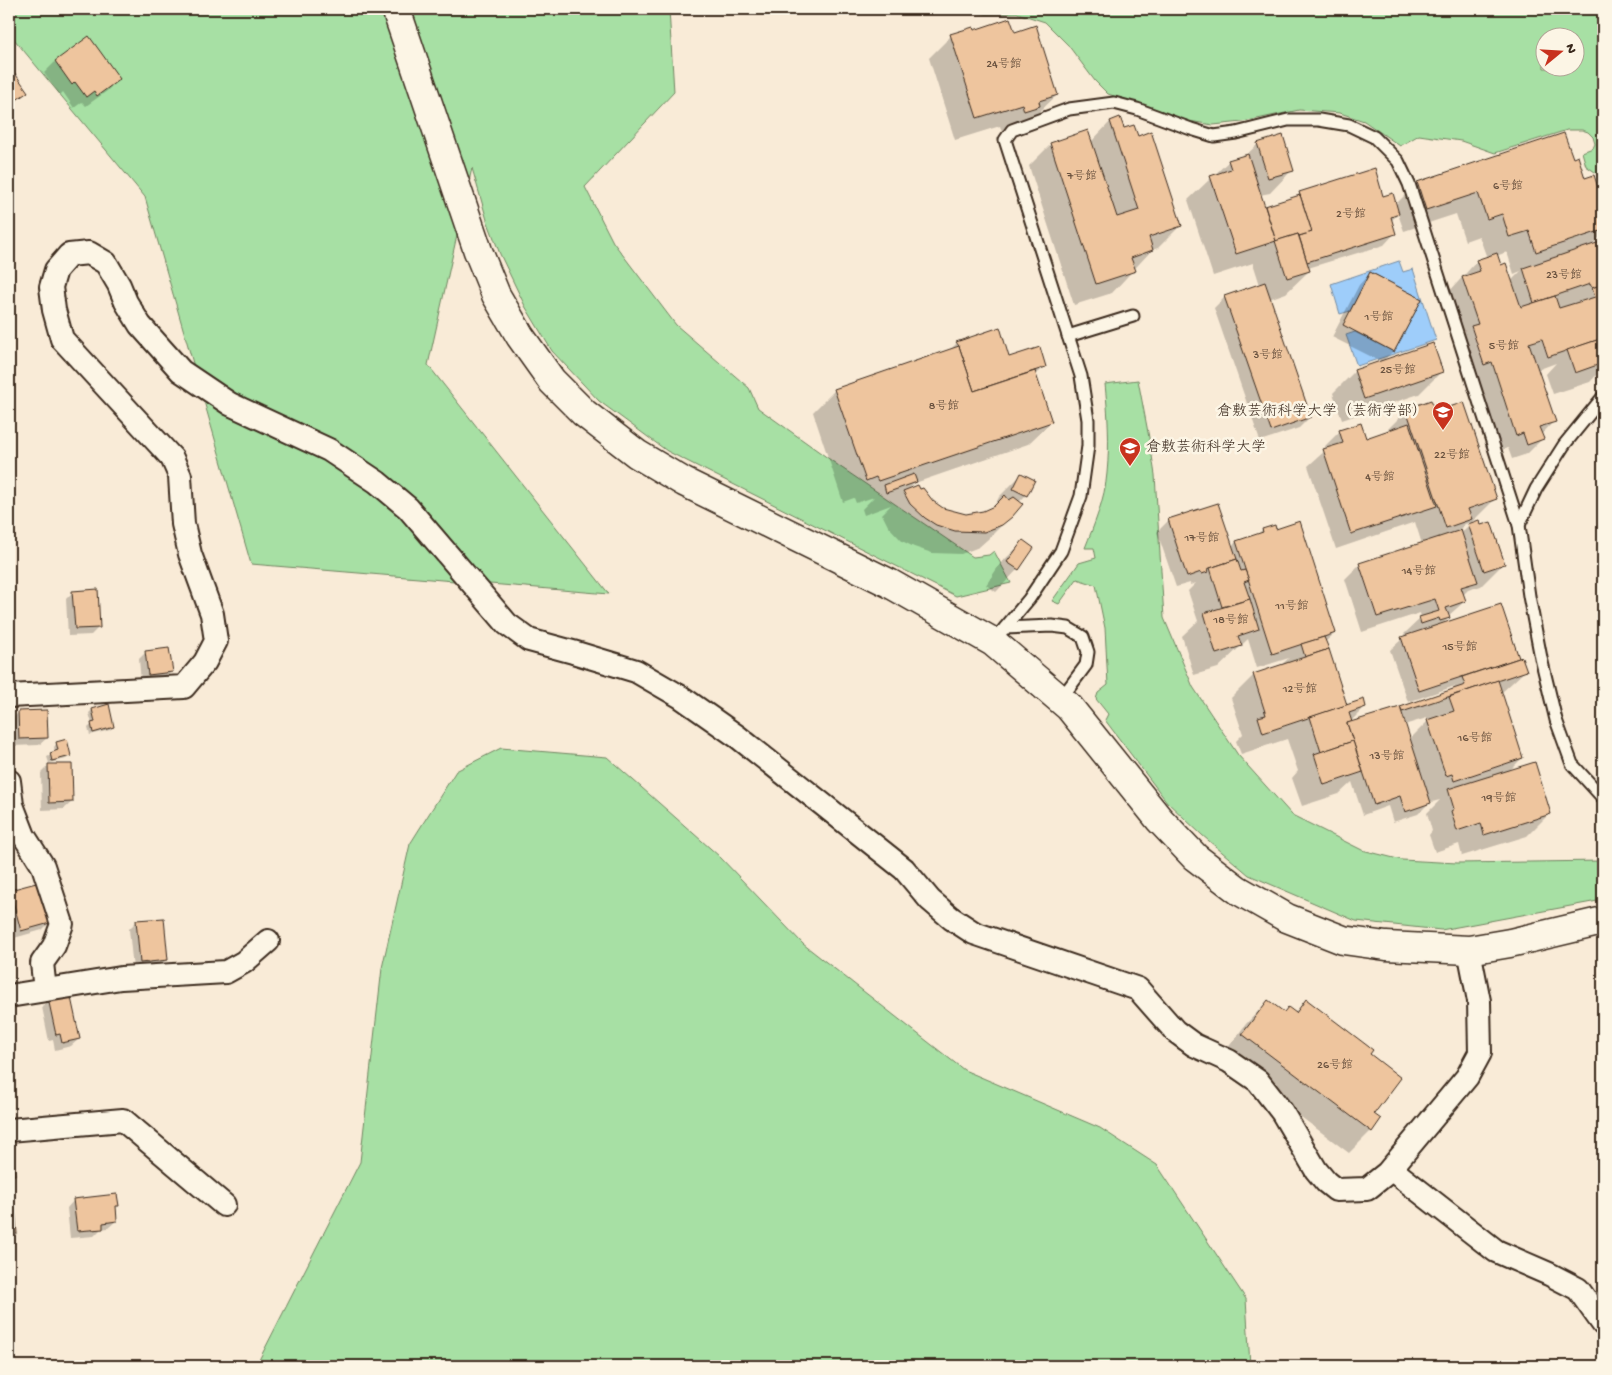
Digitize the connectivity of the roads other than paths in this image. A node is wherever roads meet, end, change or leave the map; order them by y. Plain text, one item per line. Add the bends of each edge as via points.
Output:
1 (396, 9) edge
2 (1132, 316) dead end
3 (1068, 336) junction
4 (1603, 397) edge
5 (1519, 525) junction
6 (999, 635) junction
7 (9, 696) edge
8 (1060, 700) junction
9 (9, 781) edge
10 (1603, 798) edge
11 (1603, 921) edge
12 (268, 940) dead end
13 (1469, 950) junction
14 (45, 990) junction
15 (9, 996) edge
16 (9, 1130) edge
17 (1391, 1169) junction
18 (224, 1205) dead end
19 (1603, 1324) edge

1 - 6 street via 478,252 496,295 552,381 584,413 637,454 684,482
2 - 3 lane
3 - 5 lane via 1005,140 1012,130 1069,109 1114,103 1214,136 1288,120 1318,120 1349,126 1374,137 1398,161 1409,184
3 - 6 lane via 1081,376 1088,420 1081,496 1061,551 1029,599
4 - 5 lane via 1564,445 1536,489
5 - 10 lane via 1529,596 1556,720 1572,764
6 - 8 street
6 - 8 lane via 1052,626 1068,628 1083,637 1088,652 1086,665
7 - 17 street via 184,687 205,662 216,641 212,614 190,554 183,524 180,476 172,458 62,339 51,288 56,270 69,255 89,253 106,263 140,325 181,371 230,404 329,450 377,482 408,508 507,624 529,640 636,671 681,697 738,737 904,869 930,900 974,932 1138,989 1175,1030 1194,1045 1229,1061 1258,1081 1282,1112 1316,1170 1336,1190 1368,1189
8 - 13 street via 1159,819 1195,857 1238,890 1287,918 1343,940 1386,946
9 - 14 street via 12,805 24,836 43,866 62,924 54,946 42,963
11 - 13 street
12 - 14 street via 244,962 226,972 121,978
13 - 17 street via 1479,1001 1480,1052 1467,1077
14 - 15 street
16 - 18 street via 123,1120
17 - 19 street via 1496,1251 1578,1289

